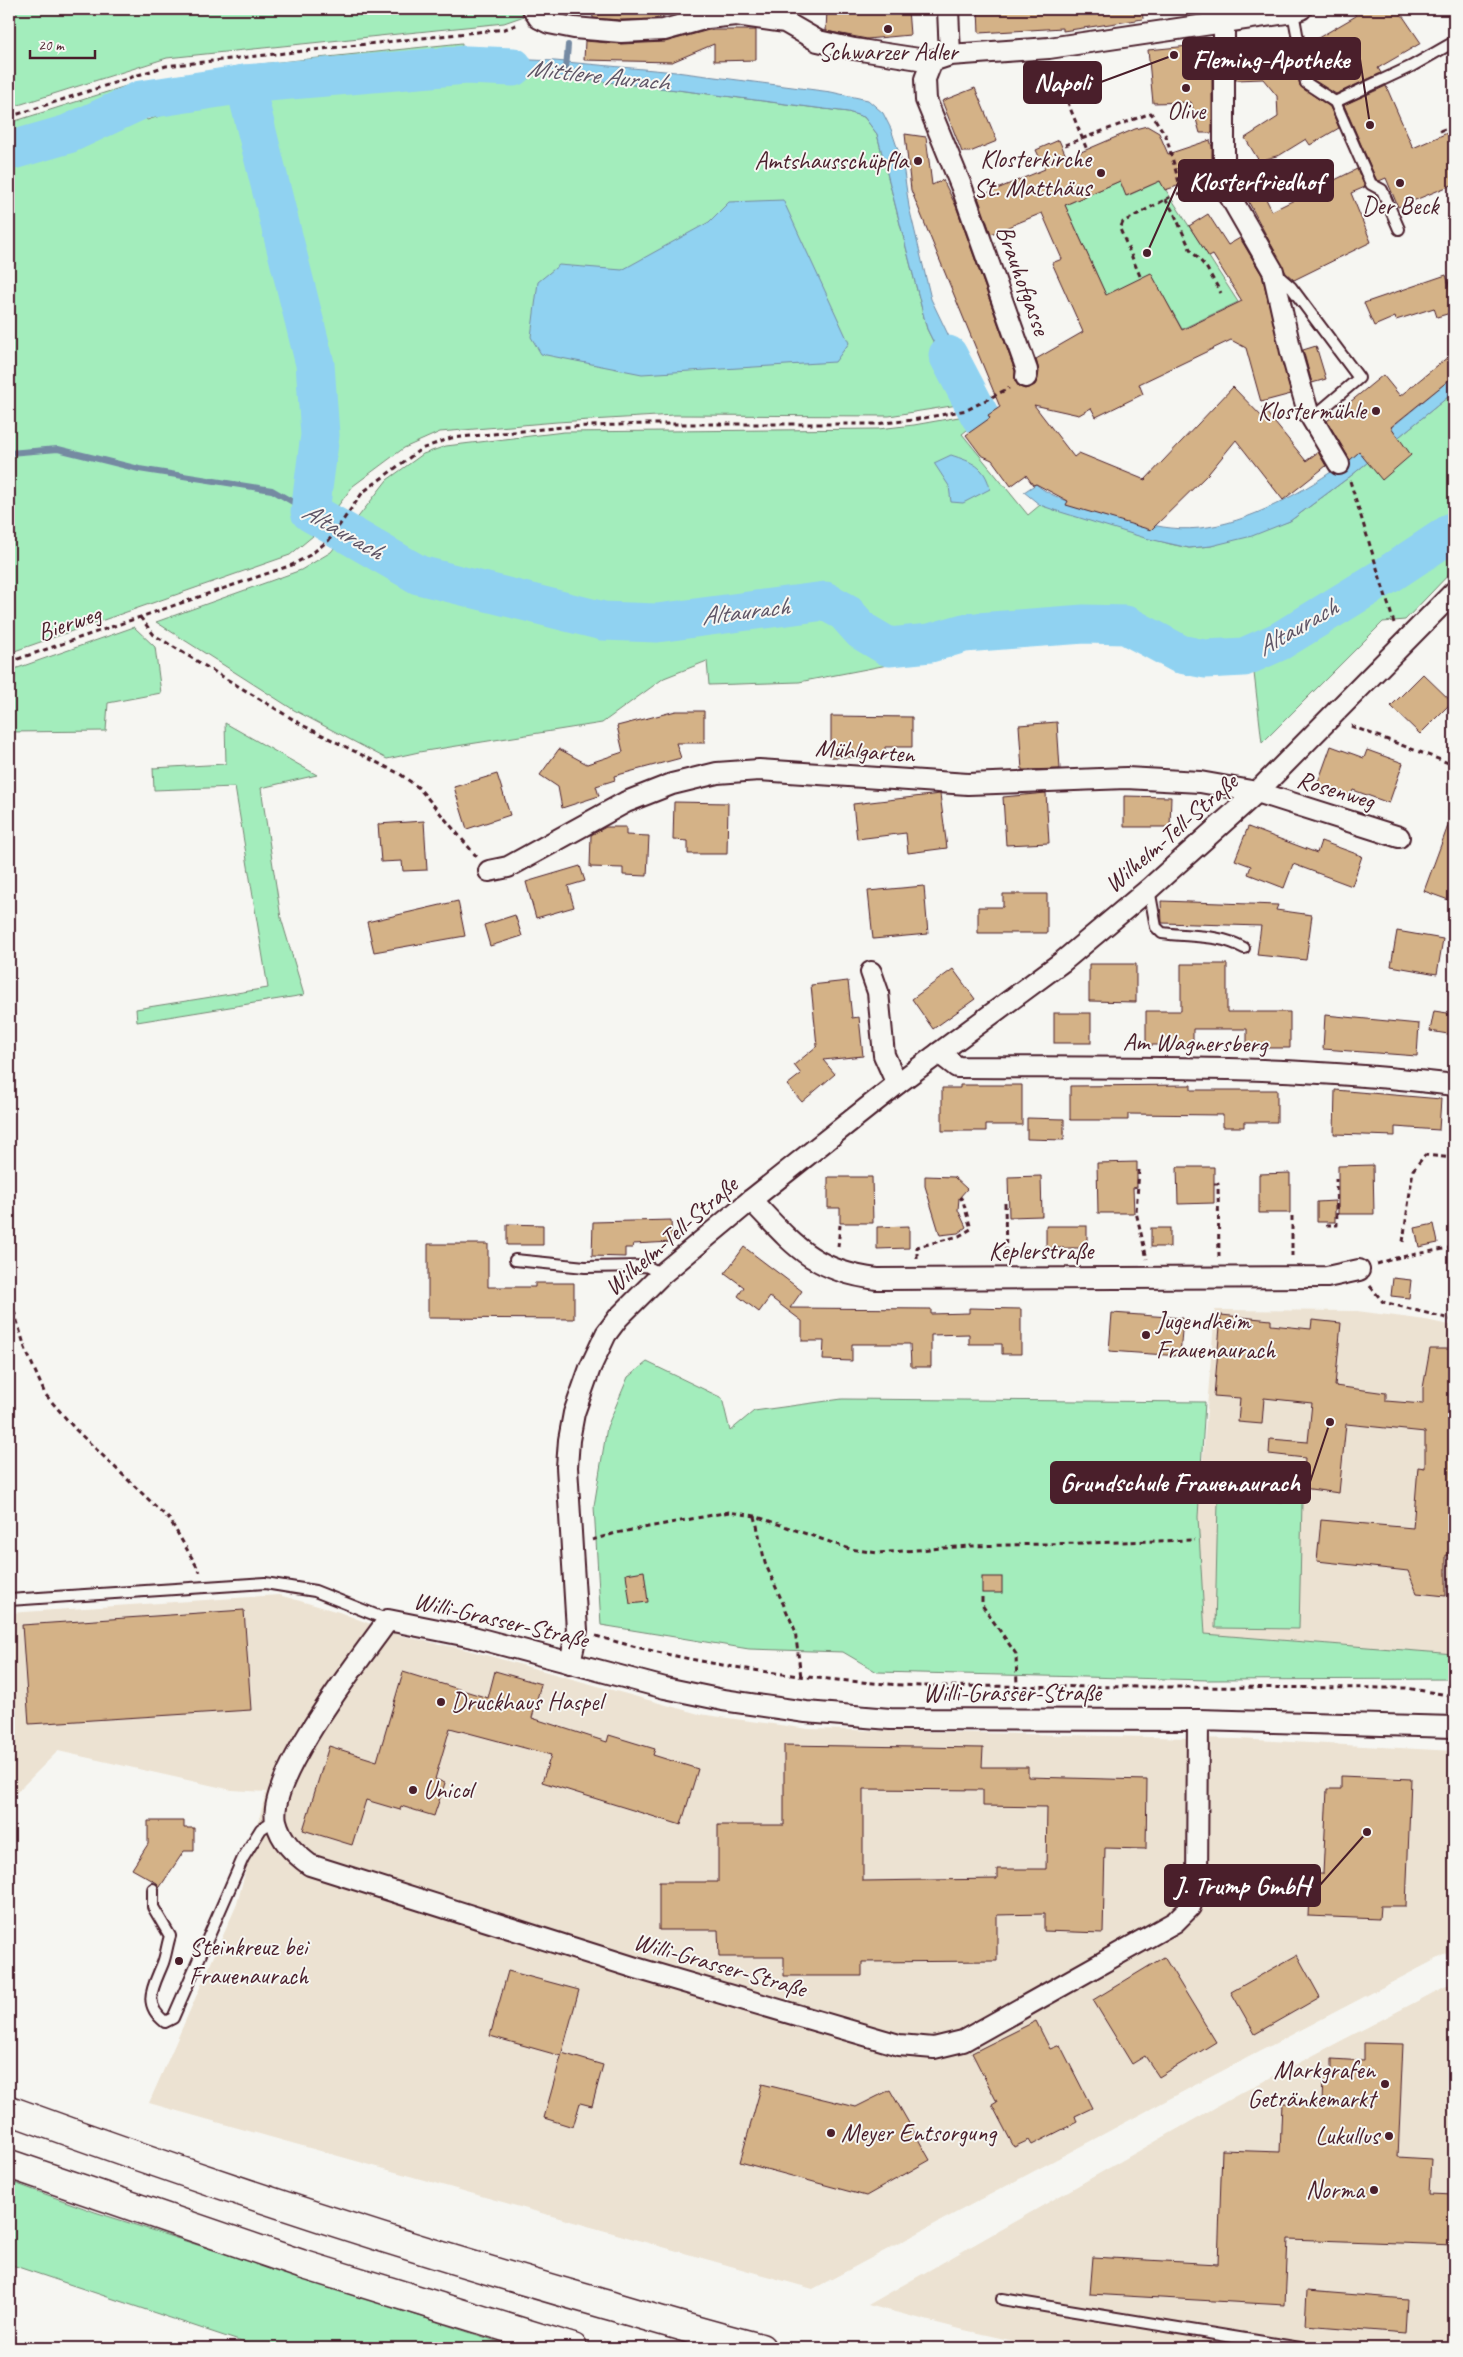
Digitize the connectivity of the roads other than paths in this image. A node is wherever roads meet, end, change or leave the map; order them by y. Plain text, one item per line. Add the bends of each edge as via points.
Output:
1 (948, 9) edge
2 (1297, 11) edge
3 (735, 12) edge
4 (536, 13) edge
5 (1224, 24) junction
6 (1454, 42) edge
7 (941, 58) junction
8 (1335, 102) junction
9 (1400, 229) dead end
10 (1273, 271) junction
11 (1026, 377) road end
12 (1311, 419) junction
13 (1338, 464) road end
14 (1454, 592) edge
15 (1257, 792) junction
16 (1400, 837) dead end
17 (489, 871) road end
18 (1149, 889) junction
19 (1244, 948) dead end
20 (871, 972) dead end
21 (939, 1053) junction
22 (897, 1084) junction
23 (1454, 1086) edge
24 (750, 1200) junction
25 (515, 1260) dead end
26 (1359, 1270) road end
27 (662, 1274) junction
28 (9, 1600) edge
29 (388, 1620) junction
30 (570, 1663) junction
31 (1198, 1720) junction
32 (1454, 1727) edge
33 (276, 1819) junction
34 (153, 1889) dead end
35 (9, 2110) edge
36 (9, 2164) edge
37 (1002, 2299) dead end
38 (573, 2348) edge
39 (761, 2348) edge
40 (1300, 2348) edge

1 - 7 street, Brauhofgasse
2 - 5 street
2 - 8 lane via 1306,83
3 - 4 street via 664,30 621,32 549,23
3 - 7 street via 785,22 818,41 854,49
5 - 7 street via 1049,48
5 - 10 street via 1224,186
6 - 8 lane via 1412,66
7 - 11 street, Brauhofgasse via 925,79 926,100 962,188 1027,370
8 - 9 lane via 1371,184 1382,190
10 - 12 street via 1291,352
10 - 12 lane via 1291,286 1359,378
12 - 13 street
14 - 15 street, Wilhelm-Tell-Straße
15 - 16 street, Rosenweg
15 - 17 street, Mühlgarten via 1200,782 1126,778 968,784 759,770 717,773 672,784 626,802 508,867
15 - 18 street, Wilhelm-Tell-Straße
18 - 19 lane via 1156,927 1162,933 1217,938
18 - 21 street, Wilhelm-Tell-Straße via 1062,962
20 - 22 street via 878,992 884,1055
21 - 22 street, Wilhelm-Tell-Straße
21 - 23 street, Am Wagnersberg via 957,1067 1287,1070 1357,1074
22 - 24 street, Wilhelm-Tell-Straße
24 - 26 street, Keplerstraße via 813,1260 833,1270 877,1279 1327,1277
24 - 27 street, Wilhelm-Tell-Straße
25 - 27 lane via 585,1267 646,1266
27 - 30 street, Wilhelm-Tell-Straße via 631,1303 606,1334 580,1390 570,1431 567,1467 576,1630
28 - 29 lane, Willi-Grasser-Straße via 265,1583 315,1590
29 - 30 street, Willi-Grasser-Straße via 473,1637
29 - 33 street, Willi-Grasser-Straße via 296,1755 277,1802
30 - 31 street, Willi-Grasser-Straße via 723,1700 806,1712 890,1719
31 - 32 street, Willi-Grasser-Straße
31 - 33 street, Willi-Grasser-Straße via 1197,1887 1190,1907 1175,1922 963,2041 934,2048 898,2045 636,1968 310,1864 296,1855 282,1839
33 - 34 lane via 261,1829 242,1858 173,2018 165,2022 156,2016 152,2007 152,1986 170,1936 152,1907
35 - 39 highway via 374,2235
36 - 38 highway via 301,2264
37 - 40 lane

